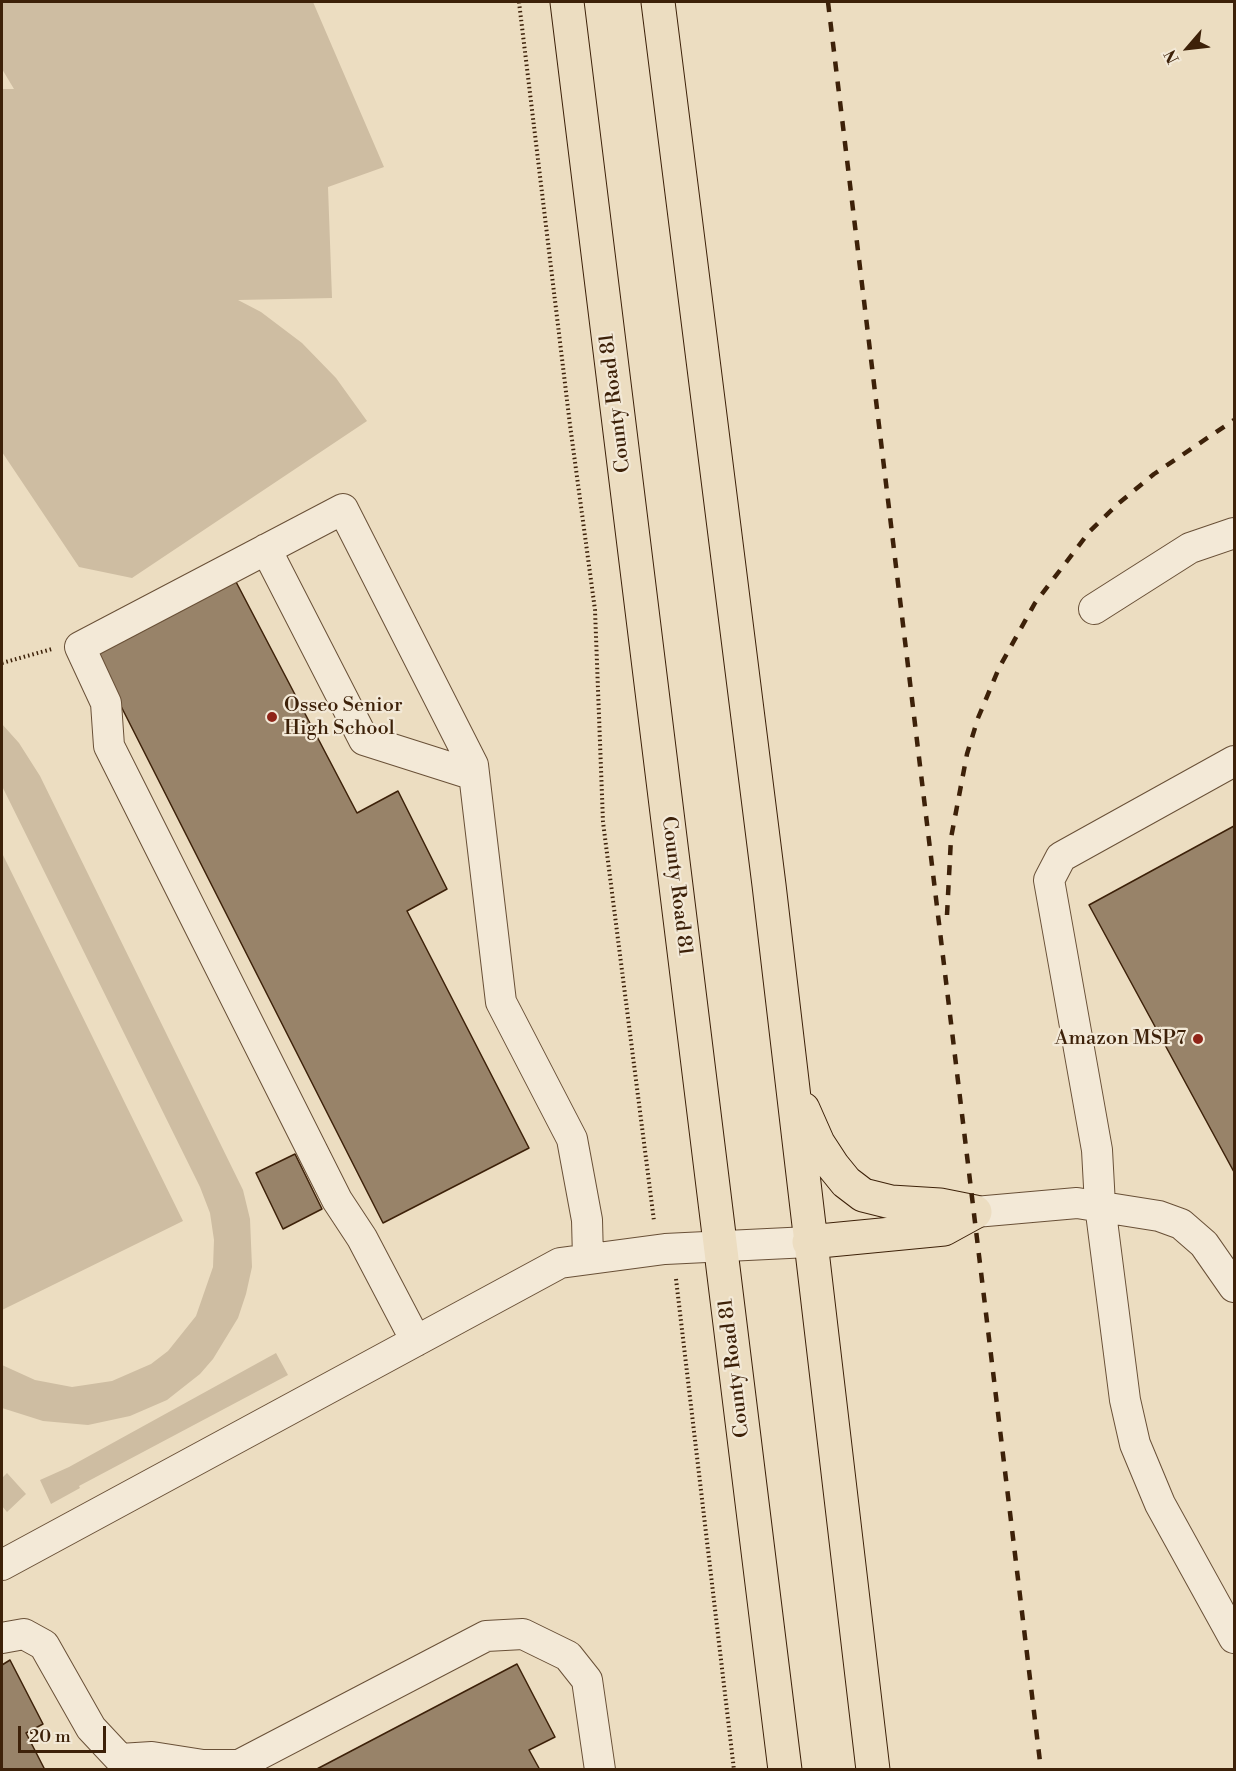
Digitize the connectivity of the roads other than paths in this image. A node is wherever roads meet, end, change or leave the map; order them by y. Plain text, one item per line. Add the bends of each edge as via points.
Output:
1 (567, 2) edge
2 (658, 2) edge
3 (1234, 533) edge
4 (266, 549) junction
5 (1094, 609) dead end
6 (1234, 761) edge
7 (474, 775) junction
8 (791, 1076) junction
9 (1100, 1205) junction
10 (975, 1212) junction
11 (809, 1242) junction
12 (720, 1246) junction
13 (588, 1258) junction
14 (1234, 1287) edge
15 (416, 1341) junction
16 (2, 1565) edge
17 (2, 1638) edge
18 (1234, 1638) edge
19 (120, 1764) edge
20 (600, 1770) edge
21 (785, 1770) edge
22 (873, 1770) edge

1 - 12 highway, County Road 81
2 - 8 highway
3 - 5 street via 1190,548
4 - 7 street via 363,740
4 - 7 street via 343,509 473,765
4 - 15 street via 80,647 106,703 110,746 337,1200 362,1238
6 - 9 street via 1061,857 1049,880 1097,1150
7 - 13 street via 501,1002 572,1139 587,1220
8 - 10 highway via 818,1143 846,1182 863,1195
8 - 11 highway
9 - 10 street via 1077,1203
9 - 14 street via 1181,1224 1204,1244
9 - 18 street via 1125,1400 1136,1444 1160,1504
10 - 11 highway via 944,1229
11 - 12 street
11 - 22 highway
12 - 13 street
12 - 21 highway, County Road 81
13 - 15 street via 560,1263
15 - 16 street
17 - 19 street via 24,1634 44,1645 91,1728
19 - 20 street via 152,1757 203,1765 239,1765 486,1636 523,1634 568,1656 587,1680

